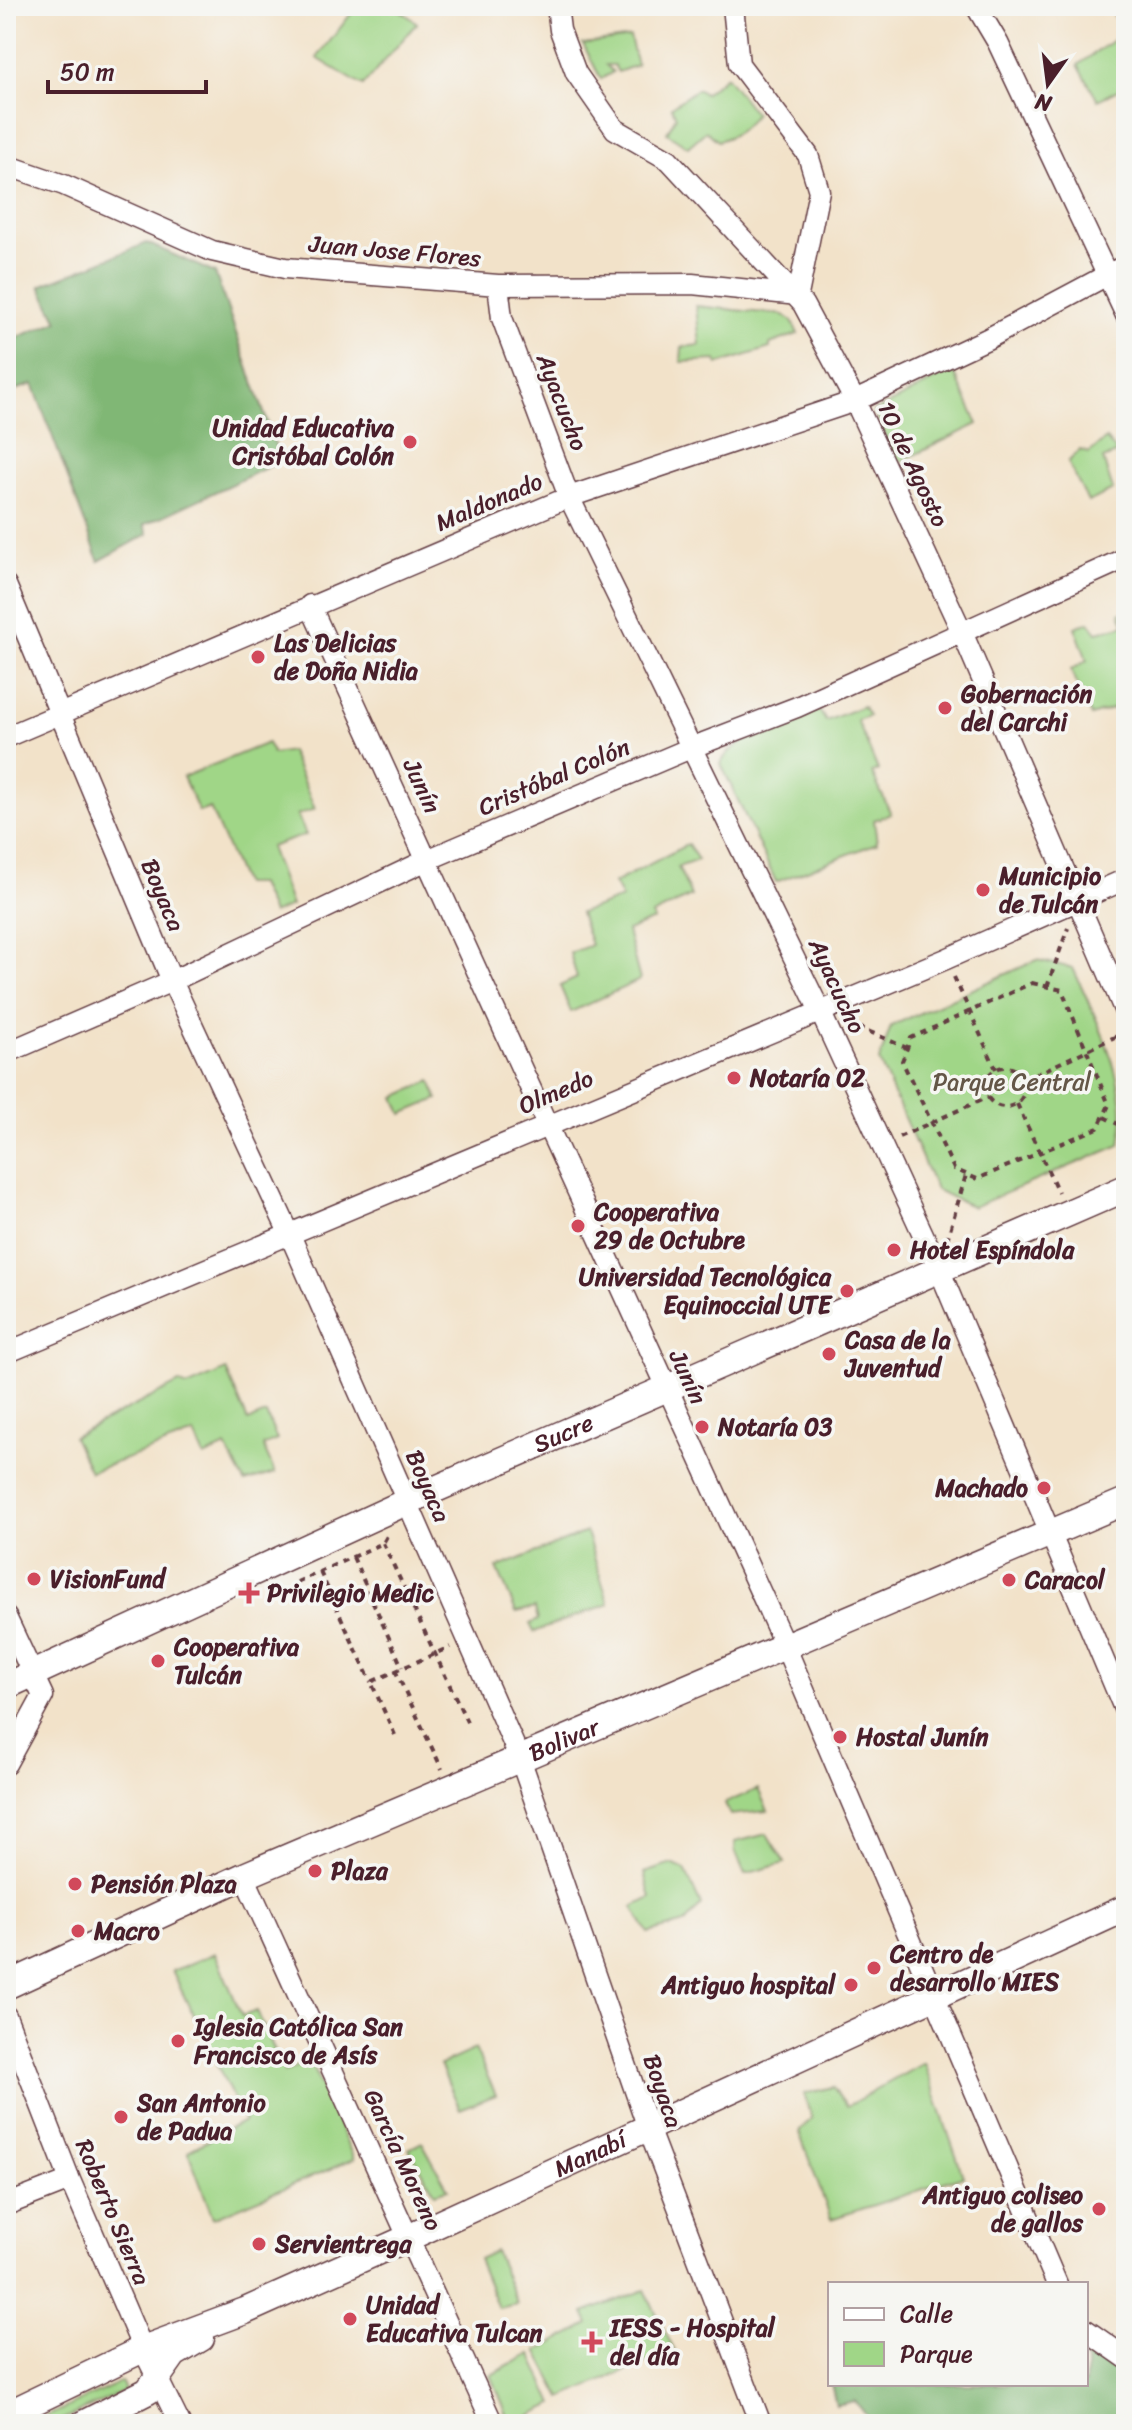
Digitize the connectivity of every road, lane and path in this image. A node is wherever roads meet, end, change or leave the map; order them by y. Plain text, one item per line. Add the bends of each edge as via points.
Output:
1 (557, 6) edge
2 (733, 6) edge
3 (976, 6) edge
4 (6, 165) edge
5 (1117, 270) edge
6 (498, 285) junction
7 (798, 295) junction
8 (1126, 315) edge
9 (855, 401) junction
10 (569, 497) junction
11 (1126, 558) edge
12 (6, 585) edge
13 (310, 605) junction
14 (962, 632) junction
15 (59, 715) junction
16 (6, 737) edge
17 (693, 747) junction
18 (427, 860) junction
19 (1126, 879) edge
20 (1077, 903) junction
21 (946, 959) junction
22 (172, 981) junction
23 (1047, 987) junction
24 (820, 1011) junction
25 (970, 1012) junction
26 (1126, 1014) edge
27 (1126, 1031) edge
28 (907, 1048) junction
29 (1088, 1049) junction
30 (6, 1053) edge
31 (996, 1069) junction
32 (1024, 1080) junction
33 (988, 1097) junction
34 (1017, 1104) junction
35 (1104, 1117) junction
36 (932, 1122) junction
37 (546, 1124) junction
38 (1126, 1128) edge
39 (882, 1145) junction
40 (1039, 1152) junction
41 (966, 1174) junction
42 (1126, 1188) edge
43 (1068, 1213) junction
44 (290, 1235) junction
45 (939, 1269) junction
46 (6, 1353) edge
47 (666, 1391) junction
48 (1126, 1501) edge
49 (406, 1502) junction
50 (1051, 1533) junction
51 (383, 1543) dead end
52 (353, 1557) dead end
53 (320, 1572) dead end
54 (6, 1617) edge
55 (467, 1641) junction
56 (786, 1648) junction
57 (435, 1653) junction
58 (402, 1667) junction
59 (395, 1670) junction
60 (34, 1674) junction
61 (371, 1682) junction
62 (6, 1686) edge
63 (1126, 1713) edge
64 (468, 1724) dead end
65 (395, 1735) dead end
66 (521, 1761) junction
67 (6, 1764) edge
68 (451, 1790) junction
69 (244, 1876) junction
70 (1126, 1908) edge
71 (6, 1986) edge
72 (935, 1997) junction
73 (6, 2016) edge
74 (648, 2128) junction
75 (70, 2180) junction
76 (6, 2205) edge
77 (410, 2237) junction
78 (1056, 2282) edge
79 (245, 2311) junction
80 (1088, 2331) edge
81 (143, 2349) junction
82 (1126, 2358) edge
83 (159, 2377) junction
84 (6, 2415) edge
85 (83, 2424) edge
86 (180, 2424) edge
87 (493, 2424) edge
88 (761, 2424) edge

1 - 7 street, 10 de Agosto via 576,73 615,129 669,160
2 - 7 street via 739,64 808,155 819,191
3 - 5 street
4 - 6 street, Juan Jose Flores via 212,251 285,268
5 - 8 street
5 - 9 street, Maldonado
6 - 7 street, Juan Jose Flores via 692,284
6 - 10 street, Ayacucho via 502,318
7 - 9 street, 10 de Agosto
9 - 10 street, Maldonado
9 - 14 street, 10 de Agosto
10 - 13 street, Maldonado
10 - 17 street, Ayacucho
11 - 14 street, Cristóbal Colón
12 - 15 street, Boyaca
13 - 15 street, Maldonado
13 - 18 street, Junín
14 - 17 street, Cristóbal Colón via 797,707
14 - 20 street, 10 de Agosto
15 - 16 street, Maldonado
15 - 22 street, Boyaca
17 - 18 street, Cristóbal Colón
17 - 24 street, Ayacucho
18 - 22 street, Cristóbal Colón
18 - 37 street, Junín
19 - 20 street, Olmedo
20 - 21 street, Olmedo
20 - 23 path
20 - 26 street, 10 de Agosto
21 - 24 street, Olmedo
21 - 25 path
22 - 30 street, Cristóbal Colón
22 - 44 street, Boyaca
23 - 25 path via 1032,983
23 - 29 path via 1062,990
24 - 28 path
24 - 37 street, Olmedo
24 - 39 street, Ayacucho
25 - 28 path via 911,1038
25 - 31 path
27 - 29 path
28 - 36 path via 902,1061
29 - 32 path
29 - 35 path via 1109,1105
31 - 32 path via 1014,1070
31 - 33 path via 985,1085
32 - 34 path
33 - 34 path via 1004,1107
33 - 36 path
34 - 40 path
35 - 38 path
35 - 40 path via 1098,1128
36 - 39 path
36 - 41 path via 954,1169
37 - 44 street, Olmedo
37 - 47 street, Junín
39 - 45 street, Ayacucho
40 - 41 path via 977,1179
40 - 43 path
41 - 45 path
42 - 43 main road, Sucre
43 - 45 main road, Sucre
44 - 46 street, Olmedo
44 - 49 street, Boyaca
45 - 47 main road, Sucre
45 - 50 street, Ayacucho
47 - 49 main road, Sucre
47 - 56 street, Junín
48 - 50 main road, Bolivar
49 - 55 street, Boyaca
49 - 60 main road, Sucre
50 - 56 main road, Bolivar
50 - 63 street, Ayacucho
51 - 57 path
52 - 58 path
53 - 61 path
54 - 60 street
55 - 57 path
55 - 66 street, Boyaca
56 - 66 main road, Bolivar
56 - 72 street, Junín
57 - 58 path
57 - 64 path
58 - 59 path
59 - 61 path
59 - 68 path
60 - 62 main road, Sucre
60 - 67 street via 43,1696
61 - 65 path
66 - 68 main road, Bolivar
66 - 74 street, Boyaca
68 - 69 main road, Bolivar
69 - 71 main road, Bolivar
69 - 77 street, García Moreno
70 - 72 main road, Manabí
72 - 74 main road, Manabí
72 - 78 street, Junín
73 - 75 street, Roberto Sierra
74 - 77 main road, Manabí
74 - 88 street, Boyaca
75 - 76 street
75 - 81 street, Roberto Sierra
77 - 79 main road, Manabí
77 - 87 street, García Moreno
79 - 81 main road, Manabí
79 - 83 main road, Manabí via 174,2354
80 - 82 street
81 - 83 street, Roberto Sierra
81 - 84 main road, Manabí
83 - 85 main road, Manabí via 148,2391
83 - 86 street, Roberto Sierra

